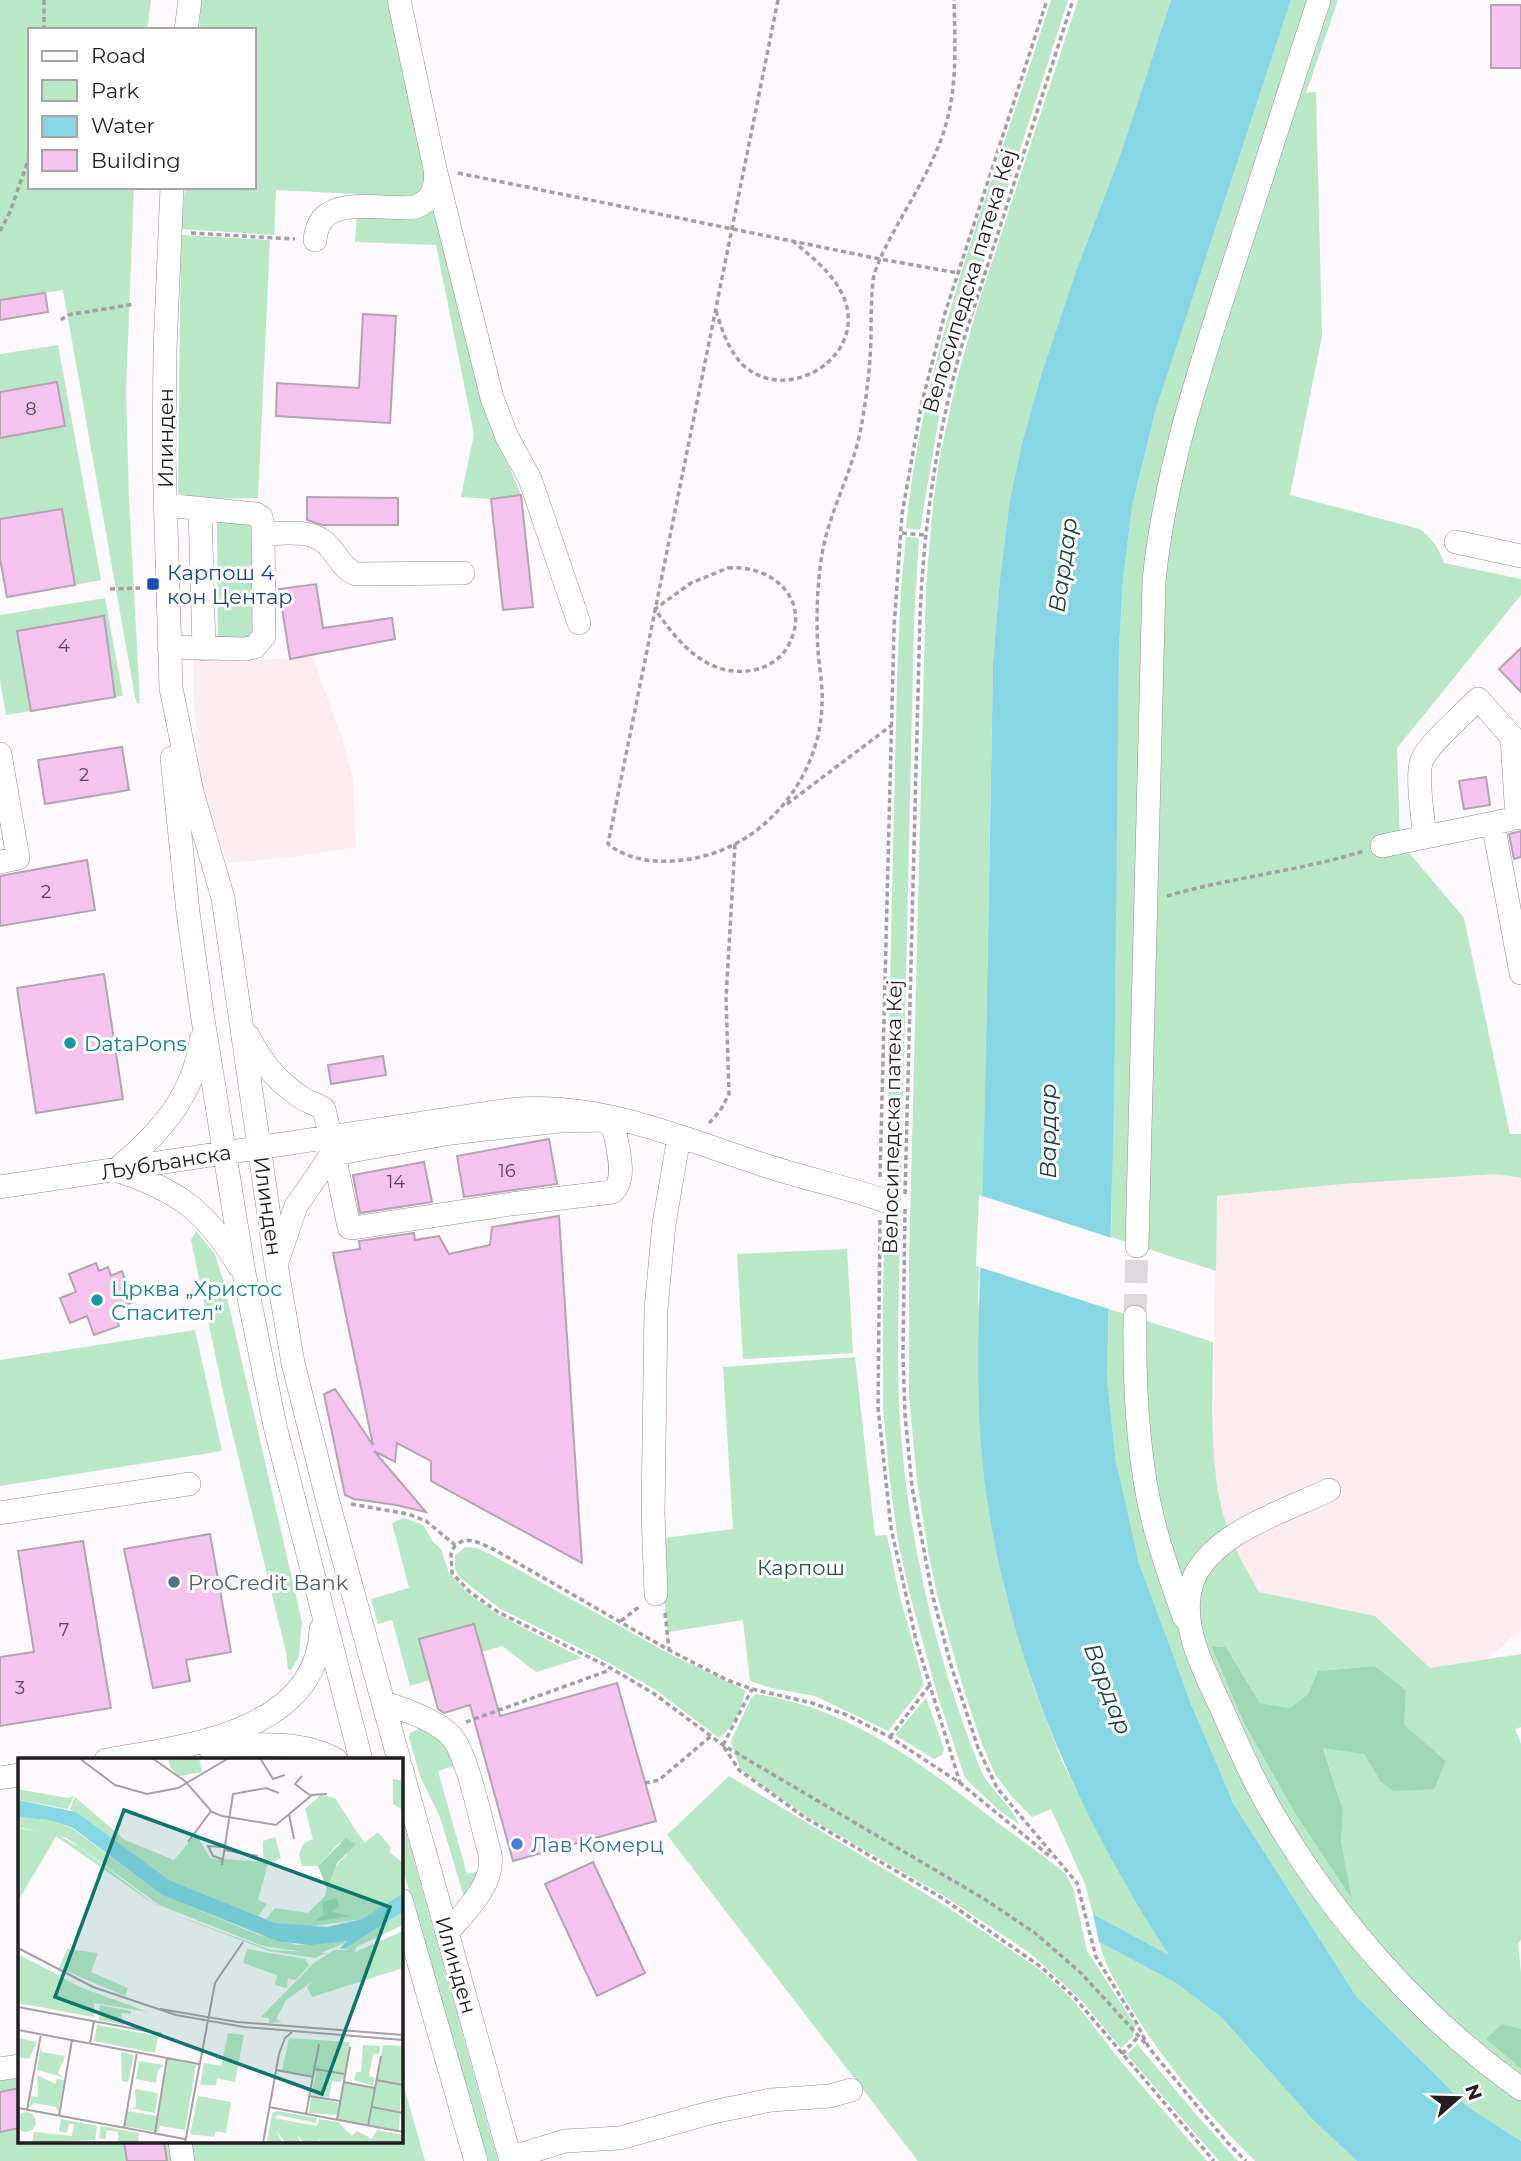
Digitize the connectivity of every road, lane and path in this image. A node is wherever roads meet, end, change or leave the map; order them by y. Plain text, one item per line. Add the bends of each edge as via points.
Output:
1 (44, 0) edge
2 (190, 0) edge
3 (399, 0) edge
4 (778, 0) edge
5 (954, 0) edge
6 (1047, 0) edge
7 (1073, 0) edge
8 (1319, 0) edge
9 (44, 28) edge
10 (186, 28) edge
11 (28, 161) edge
12 (435, 169) junction
13 (172, 189) edge
14 (732, 229) junction
15 (0, 231) edge
16 (170, 232) junction
17 (315, 240) joint
18 (793, 242) junction
19 (880, 259) junction
20 (958, 273) junction
21 (135, 304) dead end
22 (715, 310) junction
23 (61, 320) dead end
24 (165, 505) junction
25 (200, 508) junction
26 (901, 533) junction
27 (263, 534) junction
28 (924, 535) junction
29 (1456, 542) dead end
30 (1521, 556) edge
31 (463, 573) dead end
32 (140, 588) dead end
33 (110, 589) dead end
34 (655, 609) junction
35 (579, 623) dead end
36 (169, 647) junction
37 (204, 649) junction
38 (171, 688) junction
39 (892, 725) junction
40 (0, 754) edge
41 (782, 808) junction
42 (1519, 818) edge
43 (1493, 823) junction
44 (1425, 837) junction
45 (735, 844) junction
46 (1382, 846) joint
47 (9, 860) edge
48 (1145, 903) junction
49 (1521, 973) edge
50 (202, 1013) junction
51 (242, 1024) junction
52 (679, 1137) junction
53 (703, 1145) junction
54 (333, 1146) junction
55 (260, 1148) junction
56 (223, 1154) junction
57 (116, 1170) junction
58 (0, 1187) edge
59 (883, 1200) junction
60 (1137, 1246) tunnel mouth
61 (276, 1264) junction
62 (244, 1273) junction
63 (1135, 1317) tunnel mouth
64 (189, 1484) dead end
65 (1329, 1490) dead end
66 (328, 1502) junction
67 (0, 1513) edge
68 (455, 1545) junction
69 (656, 1594) dead end
70 (321, 1612) junction
71 (1193, 1639) junction
72 (612, 1669) junction
73 (929, 1686) junction
74 (751, 1689) junction
75 (383, 1702) junction
76 (444, 1729) junction
77 (711, 1736) junction
78 (890, 1737) junction
79 (723, 1745) junction
80 (174, 1749) junction
81 (118, 1758) edge
82 (332, 1758) edge
83 (360, 1758) edge
84 (398, 1758) edge
85 (402, 1772) edge
86 (18, 1775) edge
87 (0, 1778) edge
88 (645, 1783) dead end
89 (960, 1783) junction
90 (1057, 1862) junction
91 (402, 1904) edge
92 (447, 1933) junction
93 (1139, 2036) junction
94 (1149, 2048) junction
95 (1122, 2054) junction
96 (18, 2066) edge
97 (0, 2069) edge
98 (1521, 2089) edge
99 (850, 2090) dead end
100 (510, 2159) edge
101 (475, 2161) edge
102 (1214, 2161) edge
103 (1246, 2161) edge

1 - 9 path
2 - 10 street
3 - 12 street
4 - 14 path
5 - 19 path via 955,71 946,125
6 - 20 path
7 - 28 path, Велосипедска патека Кеј via 949,389
8 - 48 street via 1188,407 1161,525 1154,581
11 - 15 path
12 - 14 path
12 - 17 street via 433,192 425,203 406,208 337,208 320,221
12 - 35 street via 492,398 530,479
13 - 16 street, Илинден
14 - 18 path
14 - 22 path
16 - 17 path
16 - 24 street, Илинден
18 - 19 path
18 - 22 path via 831,277 844,298 847,330 831,359 801,378 760,377 728,345
19 - 20 path
19 - 41 path via 872,285 869,367 859,435 820,568 816,622 820,725 805,769
20 - 26 path via 922,402
21 - 23 path via 66,315
22 - 34 path
24 - 25 street
24 - 36 street, Илинден
25 - 27 street via 256,514 263,522
25 - 37 street
26 - 28 path
26 - 39 path
27 - 31 street via 316,536 356,574
27 - 37 street via 264,636 256,647
28 - 90 path, Велосипедска патека Кеј via 905,1181 903,1355 912,1487 935,1605 960,1695 990,1777
29 - 30 street
32 - 33 path
34 - 34 path via 691,583 740,568 764,572 783,586 795,621 789,644 774,662 752,670 729,671 695,656
34 - 45 path via 607,844 637,859 671,861 704,856
36 - 37 street
36 - 38 street, Илинден
38 - 50 street, Илинден via 173,780
38 - 51 street, Илинден via 192,792 223,898
39 - 41 path
39 - 59 path
40 - 47 street
41 - 45 path
42 - 43 street
42 - 44 street via 1512,737 1478,699 1421,760
43 - 44 street
43 - 49 street
44 - 46 street
45 - 53 path via 726,998 729,1094 708,1125
46 - 48 path
48 - 60 street
50 - 56 street, Илинден
50 - 57 street via 199,1054 187,1090 170,1117
51 - 54 street via 270,1070 324,1109
51 - 55 street, Илинден
52 - 53 street
52 - 54 street via 617,1118 546,1108 508,1110
52 - 69 street via 659,1267 653,1513
53 - 59 street
54 - 54 street via 604,1120 614,1128 621,1179 612,1192 354,1228 349,1227
54 - 55 street, Љубљанска
54 - 61 street via 296,1206
55 - 56 street, Љубљанска
55 - 61 street, Илинден
56 - 57 street, Љубљанска
56 - 62 street, Илинден
57 - 58 street, Љубљанска
57 - 62 street via 158,1185 196,1208
59 - 73 path via 880,1420 891,1528
61 - 66 street, Илинден via 293,1363
62 - 70 street, Илинден via 275,1426
63 - 71 street via 1146,1483 1160,1544
64 - 67 street
65 - 71 street via 1228,1539 1205,1561 1190,1595
66 - 68 path via 408,1514 426,1521
66 - 75 street, Илинден
68 - 72 path via 452,1573 470,1592 498,1612
68 - 74 path via 468,1539 495,1550 669,1650
70 - 80 street via 317,1658 290,1701 242,1728
70 - 83 street, Илинден
71 - 98 street via 1258,1786 1318,1883 1385,1966 1432,2014
72 - 76 path
72 - 77 path
73 - 78 path
73 - 89 path
74 - 78 path via 847,1715
74 - 79 path
75 - 76 street
75 - 84 street, Илинден
76 - 92 street via 461,1752 491,1862 488,1880
77 - 79 path
77 - 88 path via 659,1780
78 - 89 path
79 - 93 path via 1035,1933 1081,1973
79 - 95 path via 739,1770 804,1817 942,1898 1028,1956 1076,1998
80 - 81 street
80 - 82 street via 281,1746
85 - 92 street, Илинден
86 - 87 street
89 - 90 path
90 - 94 path, Велосипедска патека Кеј via 1077,1883 1096,1957
91 - 101 street, Илинден
92 - 100 street, Илинден
93 - 94 path
93 - 95 path
94 - 103 path, Велосипедска патека Кеј
95 - 102 path
96 - 97 street
99 - 100 street via 713,2112 620,2138 565,2141

